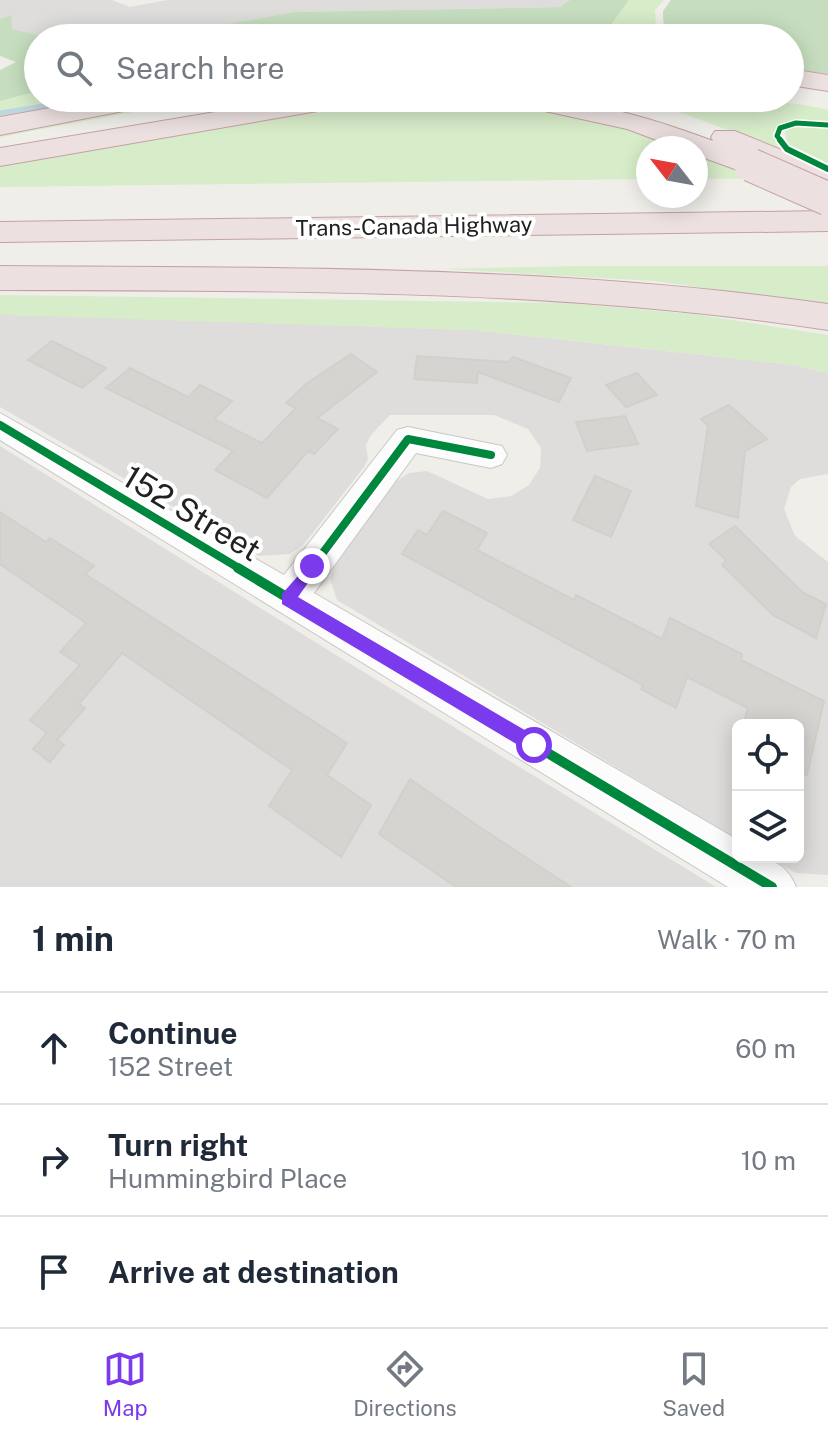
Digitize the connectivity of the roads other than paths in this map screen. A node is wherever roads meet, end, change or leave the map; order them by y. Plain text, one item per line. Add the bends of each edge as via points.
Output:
1 (804, 79) edge
2 (828, 83) edge
3 (74, 112) edge
4 (178, 112) edge
5 (265, 112) edge
6 (588, 112) edge
7 (651, 112) edge
8 (0, 126) edge
9 (0, 144) edge
10 (0, 157) edge
11 (828, 180) edge
12 (828, 191) edge
13 (708, 193) edge
14 (636, 194) edge
15 (828, 199) edge
16 (0, 202) edge
17 (828, 221) edge
18 (0, 232) edge
19 (828, 251) edge
20 (0, 259) edge
21 (0, 278) edge
22 (828, 317) edge
23 (0, 425) edge
24 (491, 455) dead end
25 (288, 599) junction
26 (772, 887) edge

1 - 2 highway
3 - 8 highway
4 - 9 highway
5 - 10 highway
6 - 15 highway, bridge via 635,122
7 - 11 highway
12 - 13 highway
14 - 16 highway, Trans-Canada Highway
17 - 18 highway, Trans-Canada Highway
19 - 20 highway
21 - 22 highway via 551,285
23 - 25 street, 152 Street
24 - 25 street via 408,439
25 - 26 street, 152 Street

